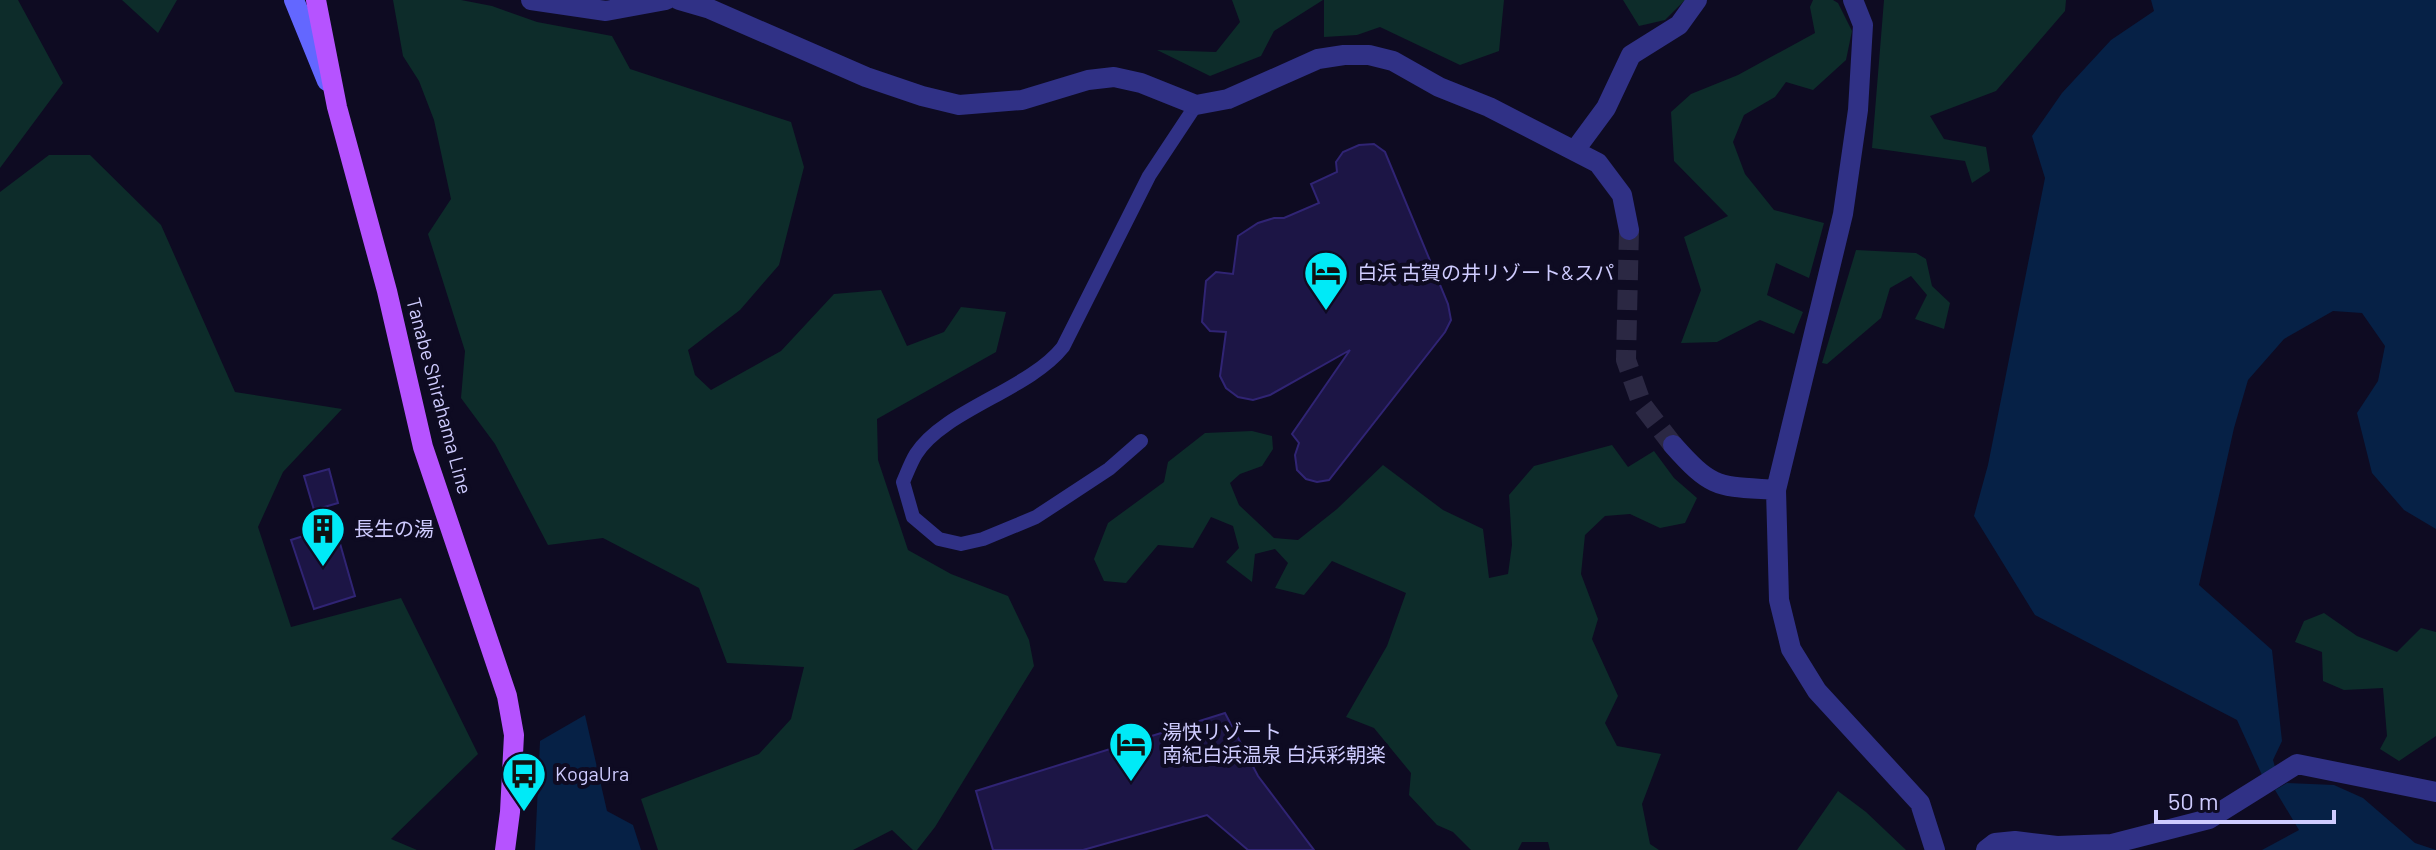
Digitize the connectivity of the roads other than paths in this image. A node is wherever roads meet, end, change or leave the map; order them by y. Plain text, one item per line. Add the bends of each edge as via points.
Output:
1 (294, 0) edge
2 (316, 0) edge
3 (531, 0) edge
4 (666, 0) edge
5 (679, 0) edge
6 (1697, 0) edge
7 (1853, 0) edge
8 (1196, 105) junction
9 (337, 107) junction
10 (1575, 150) junction
11 (1629, 230) tunnel mouth
12 (1141, 441) dead end
13 (1673, 445) tunnel mouth
14 (1776, 490) junction
15 (2436, 792) edge
16 (505, 850) edge
17 (1935, 850) edge
18 (1986, 850) edge

1 - 9 street
2 - 9 main road, Tanabe Shirahama Line
3 - 4 street via 606,11
5 - 8 street via 866,77 959,105 1022,100 1114,77
6 - 10 street via 1679,25 1631,55 1606,108
7 - 14 street via 1863,25 1862,54 1843,214
8 - 10 street via 1228,99 1318,59 1369,55 1393,61
8 - 12 lane via 1149,176 1063,347 1042,367 939,431 917,452 903,482 913,517 939,539 961,544 1036,517
9 - 16 main road, Tanabe Shirahama Line via 423,447 507,696 514,735
10 - 11 street via 1598,163 1622,195
13 - 14 street via 1698,473 1720,486
14 - 17 street via 1779,600 1791,649 1817,691 1920,803
15 - 18 street via 2297,764 2209,819 2112,844 2015,841 1995,843

